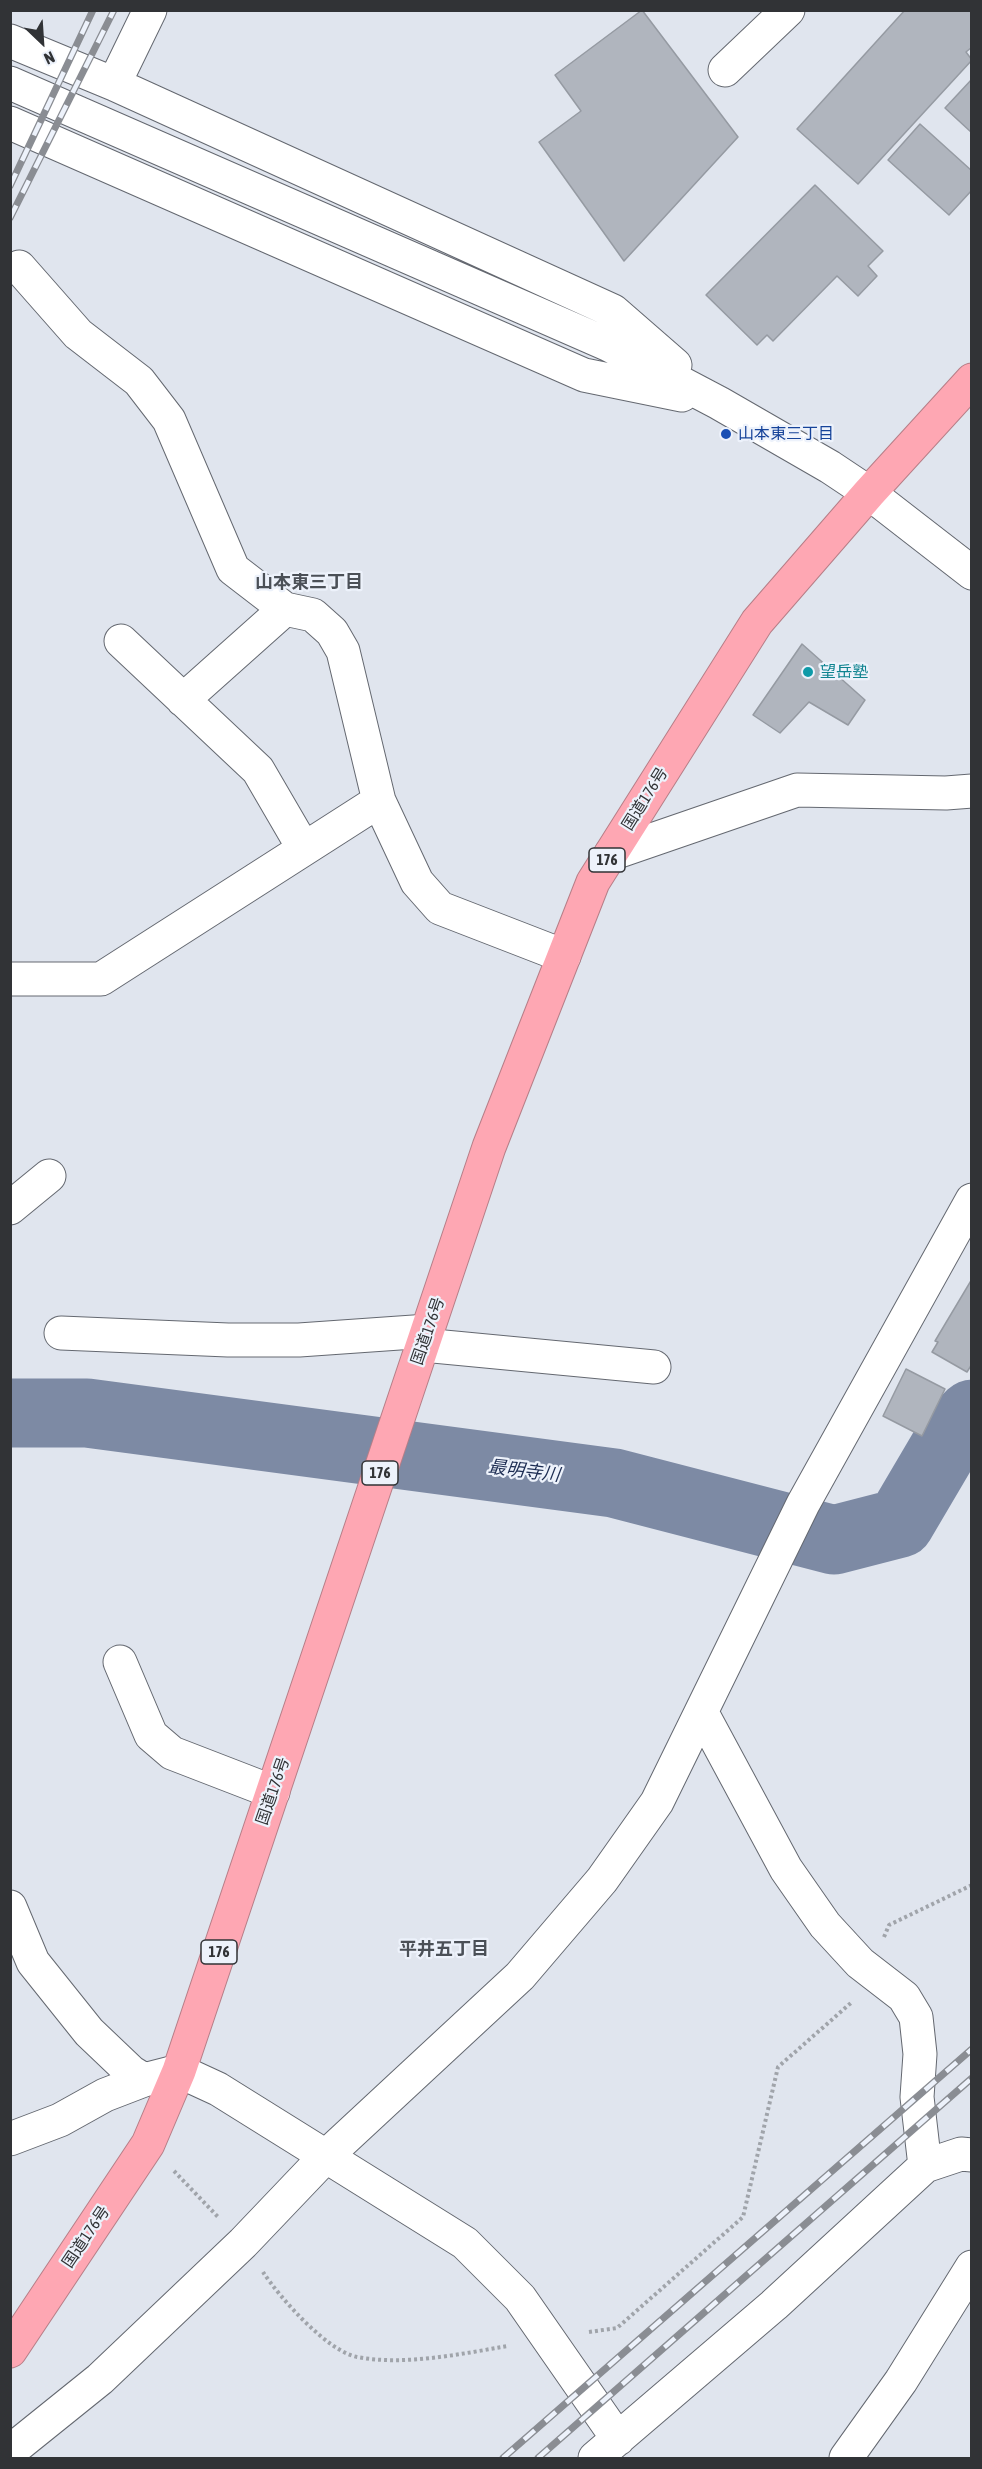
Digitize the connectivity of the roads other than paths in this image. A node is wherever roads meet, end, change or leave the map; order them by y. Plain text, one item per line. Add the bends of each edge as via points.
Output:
1 (150, 10) edge
2 (788, 10) edge
3 (10, 41) edge
4 (725, 70) dead end
5 (10, 83) edge
6 (114, 84) junction
7 (10, 123) edge
8 (19, 267) dead end
9 (972, 380) edge
10 (719, 403) junction
11 (869, 493) junction
12 (972, 573) edge
13 (285, 609) junction
14 (121, 641) dead end
15 (183, 700) junction
16 (972, 791) edge
17 (379, 801) junction
18 (304, 849) junction
19 (611, 854) junction
20 (564, 956) junction
21 (10, 979) edge
22 (49, 1176) dead end
23 (972, 1200) edge
24 (10, 1208) edge
25 (61, 1333) dead end
26 (425, 1338) junction
27 (654, 1367) dead end
28 (120, 1662) dead end
29 (702, 1713) junction
30 (273, 1792) junction
31 (10, 1907) edge
32 (179, 2071) junction
33 (144, 2080) junction
34 (10, 2139) edge
35 (972, 2155) edge
36 (325, 2157) junction
37 (925, 2166) junction
38 (972, 2267) edge
39 (10, 2351) edge
40 (10, 2447) edge
41 (606, 2449) edge
42 (846, 2458) edge

1 - 6 street
2 - 4 street
3 - 6 street
5 - 10 street via 609,345
6 - 10 street via 613,311
7 - 10 street via 584,375
8 - 13 street via 78,334 139,381 169,420 233,569
9 - 11 highway, 国道176号 / 176
10 - 11 street
11 - 12 street
11 - 19 highway, 国道176号 / 176 via 757,622
13 - 15 street
13 - 17 street via 313,615 332,632 343,651
14 - 15 street
15 - 18 street via 258,770
16 - 19 street via 797,790
17 - 18 street
17 - 20 street via 417,882 440,908
18 - 21 street via 101,979
19 - 20 highway, 国道176号 / 176 via 593,882
20 - 26 highway, 国道176号 / 176 via 489,1147
22 - 24 street
23 - 29 street via 803,1504
25 - 26 street via 228,1340
26 - 27 street
26 - 30 highway, 国道176号 / 176
28 - 30 street via 151,1735 172,1753
29 - 36 street via 657,1802 603,1880 520,1976
29 - 37 street via 786,1869 825,1925 860,1963 904,1997 916,2017 920,2054 917,2097
30 - 32 highway, 国道176号 / 176
31 - 33 street via 33,1962 89,2032 130,2073
32 - 33 street
32 - 36 street via 218,2089
32 - 39 highway, 国道176号 / 176 via 148,2144
33 - 34 street
35 - 37 street via 961,2154
36 - 40 street via 243,2243 100,2379 18,2445
36 - 41 street via 465,2243 520,2298 548,2339
37 - 41 street via 774,2305
38 - 42 street via 901,2381

